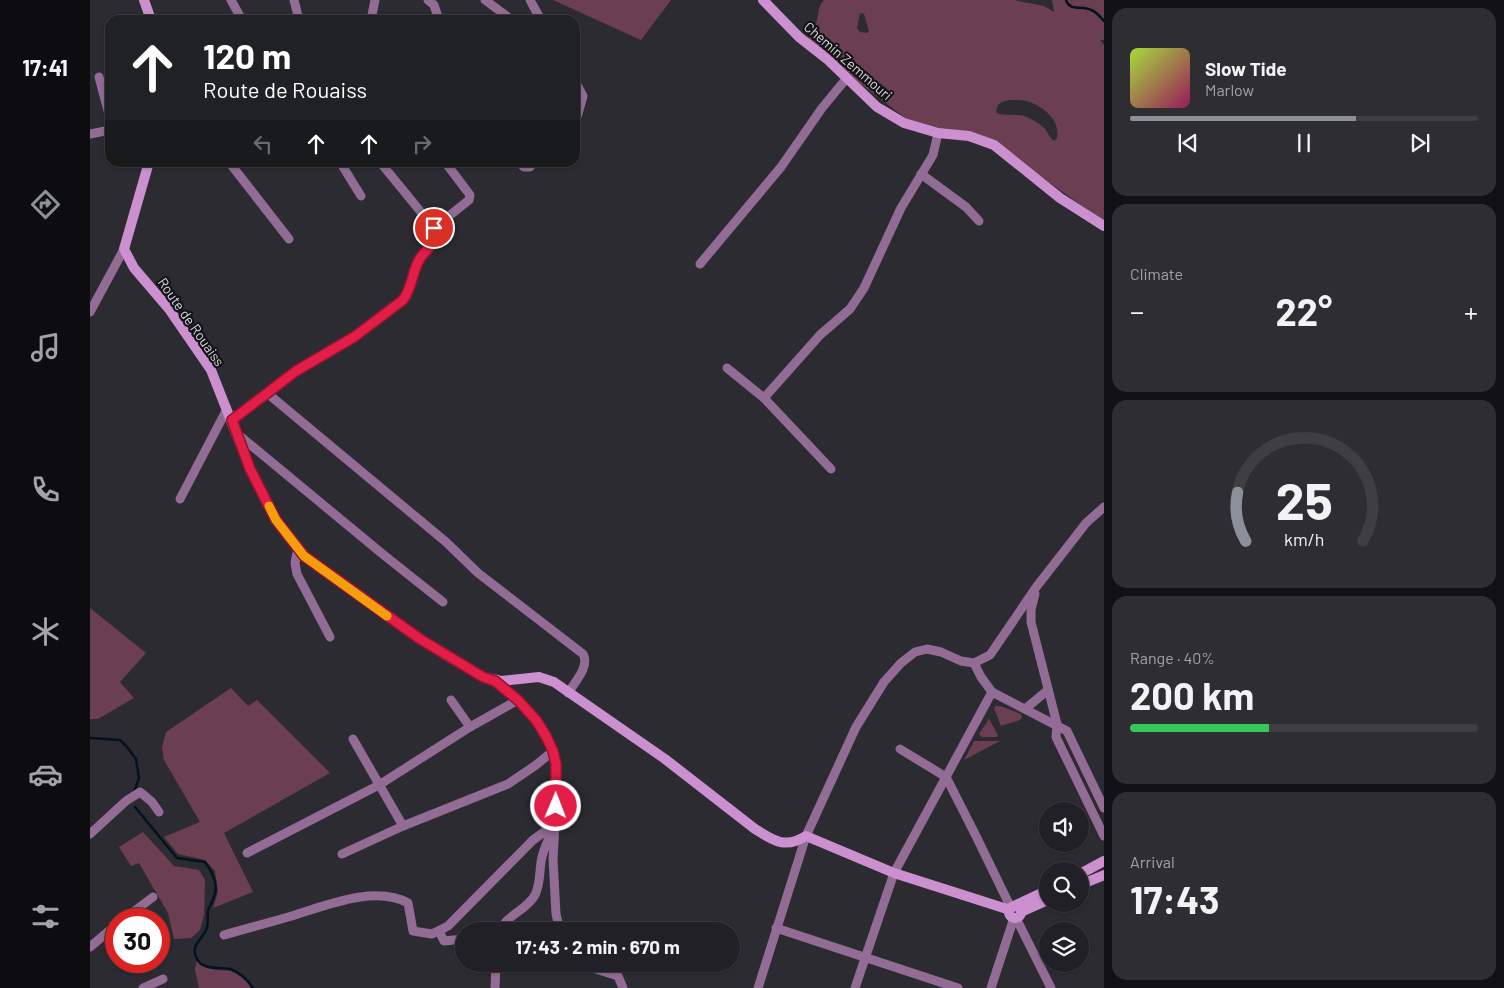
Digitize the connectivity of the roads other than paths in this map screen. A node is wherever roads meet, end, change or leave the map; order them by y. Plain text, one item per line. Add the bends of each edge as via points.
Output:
1 (144, 0) edge
2 (231, 0) edge
3 (294, 0) edge
4 (375, 0) edge
5 (486, 0) edge
6 (530, 0) edge
7 (763, 0) edge
8 (432, 2) edge
9 (149, 15) edge
10 (239, 15) edge
11 (298, 15) edge
12 (372, 15) edge
13 (437, 15) edge
14 (506, 15) edge
15 (536, 15) edge
16 (99, 77) dead end
17 (846, 79) junction
18 (580, 90) edge
19 (105, 99) edge
20 (580, 105) edge
21 (105, 131) edge
22 (938, 133) junction
23 (90, 134) edge
24 (148, 167) edge
25 (234, 167) edge
26 (343, 167) edge
27 (384, 167) edge
28 (449, 167) edge
29 (921, 174) junction
30 (361, 196) dead end
31 (978, 221) dead end
32 (1104, 226) edge
33 (434, 228) junction
34 (289, 239) dead end
35 (124, 249) junction
36 (700, 264) dead end
37 (90, 312) edge
38 (727, 368) dead end
39 (267, 393) junction
40 (764, 398) junction
41 (227, 409) junction
42 (232, 420) junction
43 (236, 432) junction
44 (831, 469) dead end
45 (180, 499) dead end
46 (1104, 508) edge
47 (298, 547) junction
48 (1037, 586) junction
49 (442, 602) dead end
50 (330, 637) dead end
51 (974, 664) junction
52 (495, 681) junction
53 (1048, 690) junction
54 (992, 692) junction
55 (568, 693) junction
56 (451, 700) dead end
57 (518, 700) junction
58 (1025, 709) junction
59 (1057, 724) junction
60 (470, 727) junction
61 (353, 739) dead end
62 (900, 749) dead end
63 (553, 751) junction
64 (946, 777) junction
65 (379, 785) junction
66 (1104, 808) edge
67 (159, 812) dead end
68 (555, 824) junction
69 (403, 826) junction
70 (90, 834) edge
71 (806, 836) junction
72 (1104, 836) edge
73 (247, 853) dead end
74 (342, 854) dead end
75 (1104, 861) edge
76 (1089, 869) edge
77 (894, 873) junction
78 (1104, 874) edge
79 (1089, 882) edge
80 (1039, 896) edge
81 (153, 897) dead end
82 (1039, 903) edge
83 (138, 908) edge
84 (1014, 912) junction
85 (504, 922) edge
86 (558, 922) edge
87 (776, 928) junction
88 (439, 931) junction
89 (105, 934) edge
90 (224, 935) dead end
91 (455, 940) edge
92 (90, 947) edge
93 (866, 958) junction
94 (496, 972) edge
95 (605, 972) edge
96 (164, 979) dead end
97 (143, 988) edge
98 (496, 988) edge
99 (623, 988) edge
100 (758, 988) edge
101 (856, 988) edge
102 (958, 988) edge
103 (990, 988) edge
104 (1051, 988) edge

1 - 9 street
2 - 10 street
3 - 11 street
4 - 12 street
5 - 14 street
6 - 15 street
7 - 17 street, Chemin Zemmouri
8 - 13 street
16 - 19 street
17 - 22 street, Chemin Zemmouri via 877,107 904,123
17 - 36 street
18 - 20 street via 583,96
21 - 23 street
22 - 29 street via 934,156
22 - 32 street, Chemin Zemmouri via 969,136 994,145 1060,198
24 - 35 street
25 - 34 street
26 - 30 street
27 - 33 street
28 - 33 street via 470,197
29 - 31 street via 966,207
29 - 40 street via 901,208 864,288 850,309 820,335
33 - 39 street via 437,234 435,242 422,254 403,300 354,337
35 - 37 street
35 - 41 street, Route de Rouaiss via 134,268 169,310 211,370
38 - 40 street
39 - 42 street
39 - 55 street via 446,542 478,573 583,654 586,660 584,667
40 - 44 street
41 - 42 street, Route de Rouaiss
41 - 45 street
42 - 43 street, Route de Rouaiss
43 - 47 street, Route de Rouaiss via 250,469 276,520
43 - 49 street
46 - 48 street via 1086,523
47 - 50 street via 297,574
47 - 52 street, Route de Rouaiss via 304,556 420,639
48 - 51 street via 990,655
48 - 53 street via 1030,610 1031,622
51 - 54 street
51 - 71 street via 927,649 915,652 901,663 884,682 856,728
52 - 55 street, Route de Rouaiss via 539,677 554,682
52 - 57 street
53 - 58 street
53 - 59 street
54 - 58 street
54 - 64 street
55 - 71 street via 665,759 755,829 785,844
56 - 60 street
57 - 60 street
57 - 63 street via 536,720
58 - 59 street
59 - 66 street via 1067,731
59 - 72 street via 1056,737
60 - 65 street
61 - 65 street
62 - 64 street
63 - 68 street via 557,788
63 - 69 street via 508,784
64 - 77 street
64 - 84 street
65 - 69 street
65 - 73 street
67 - 70 street via 140,792
68 - 85 street via 542,856 535,895
68 - 86 street via 553,860
68 - 88 street via 532,840 448,926
69 - 74 street
71 - 77 street
71 - 87 street
75 - 76 street
77 - 84 street
77 - 93 street
78 - 79 street
80 - 84 street
81 - 83 street
82 - 84 street
84 - 103 street
84 - 104 street
87 - 93 street
87 - 100 street
88 - 90 street via 432,934 413,932 408,903 400,898 370,896 349,899
88 - 91 street via 444,941
89 - 92 street
93 - 101 street
93 - 102 street
94 - 98 street
95 - 99 street via 618,976
96 - 97 street

